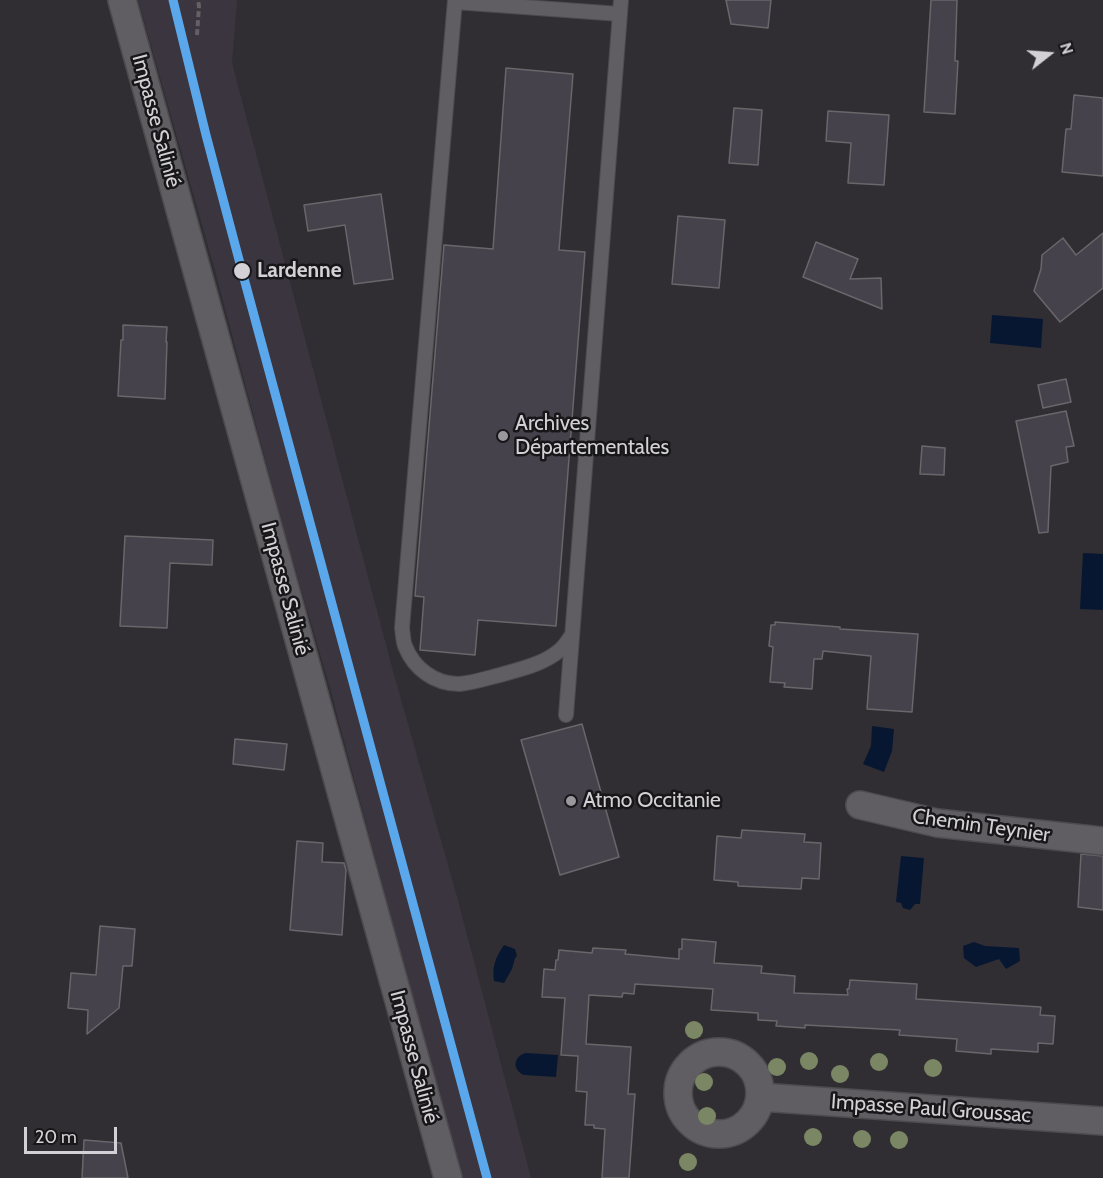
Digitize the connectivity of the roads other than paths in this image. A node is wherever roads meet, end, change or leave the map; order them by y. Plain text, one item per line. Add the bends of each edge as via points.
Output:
1 (122, 0) edge
2 (455, 1) edge
3 (621, 7) edge
4 (572, 635) junction
5 (566, 716) dead end
6 (860, 805) dead end
7 (1103, 841) edge
8 (760, 1097) dead end
9 (1103, 1121) edge
10 (448, 1178) edge

1 - 10 street, Impasse Salinié
2 - 3 lane
2 - 4 lane via 402,628 404,644 418,668 430,677 458,684 546,659
3 - 4 lane
4 - 5 lane
6 - 7 street, Chemin Teynier via 937,823
8 - 9 street, Impasse Paul Groussac

